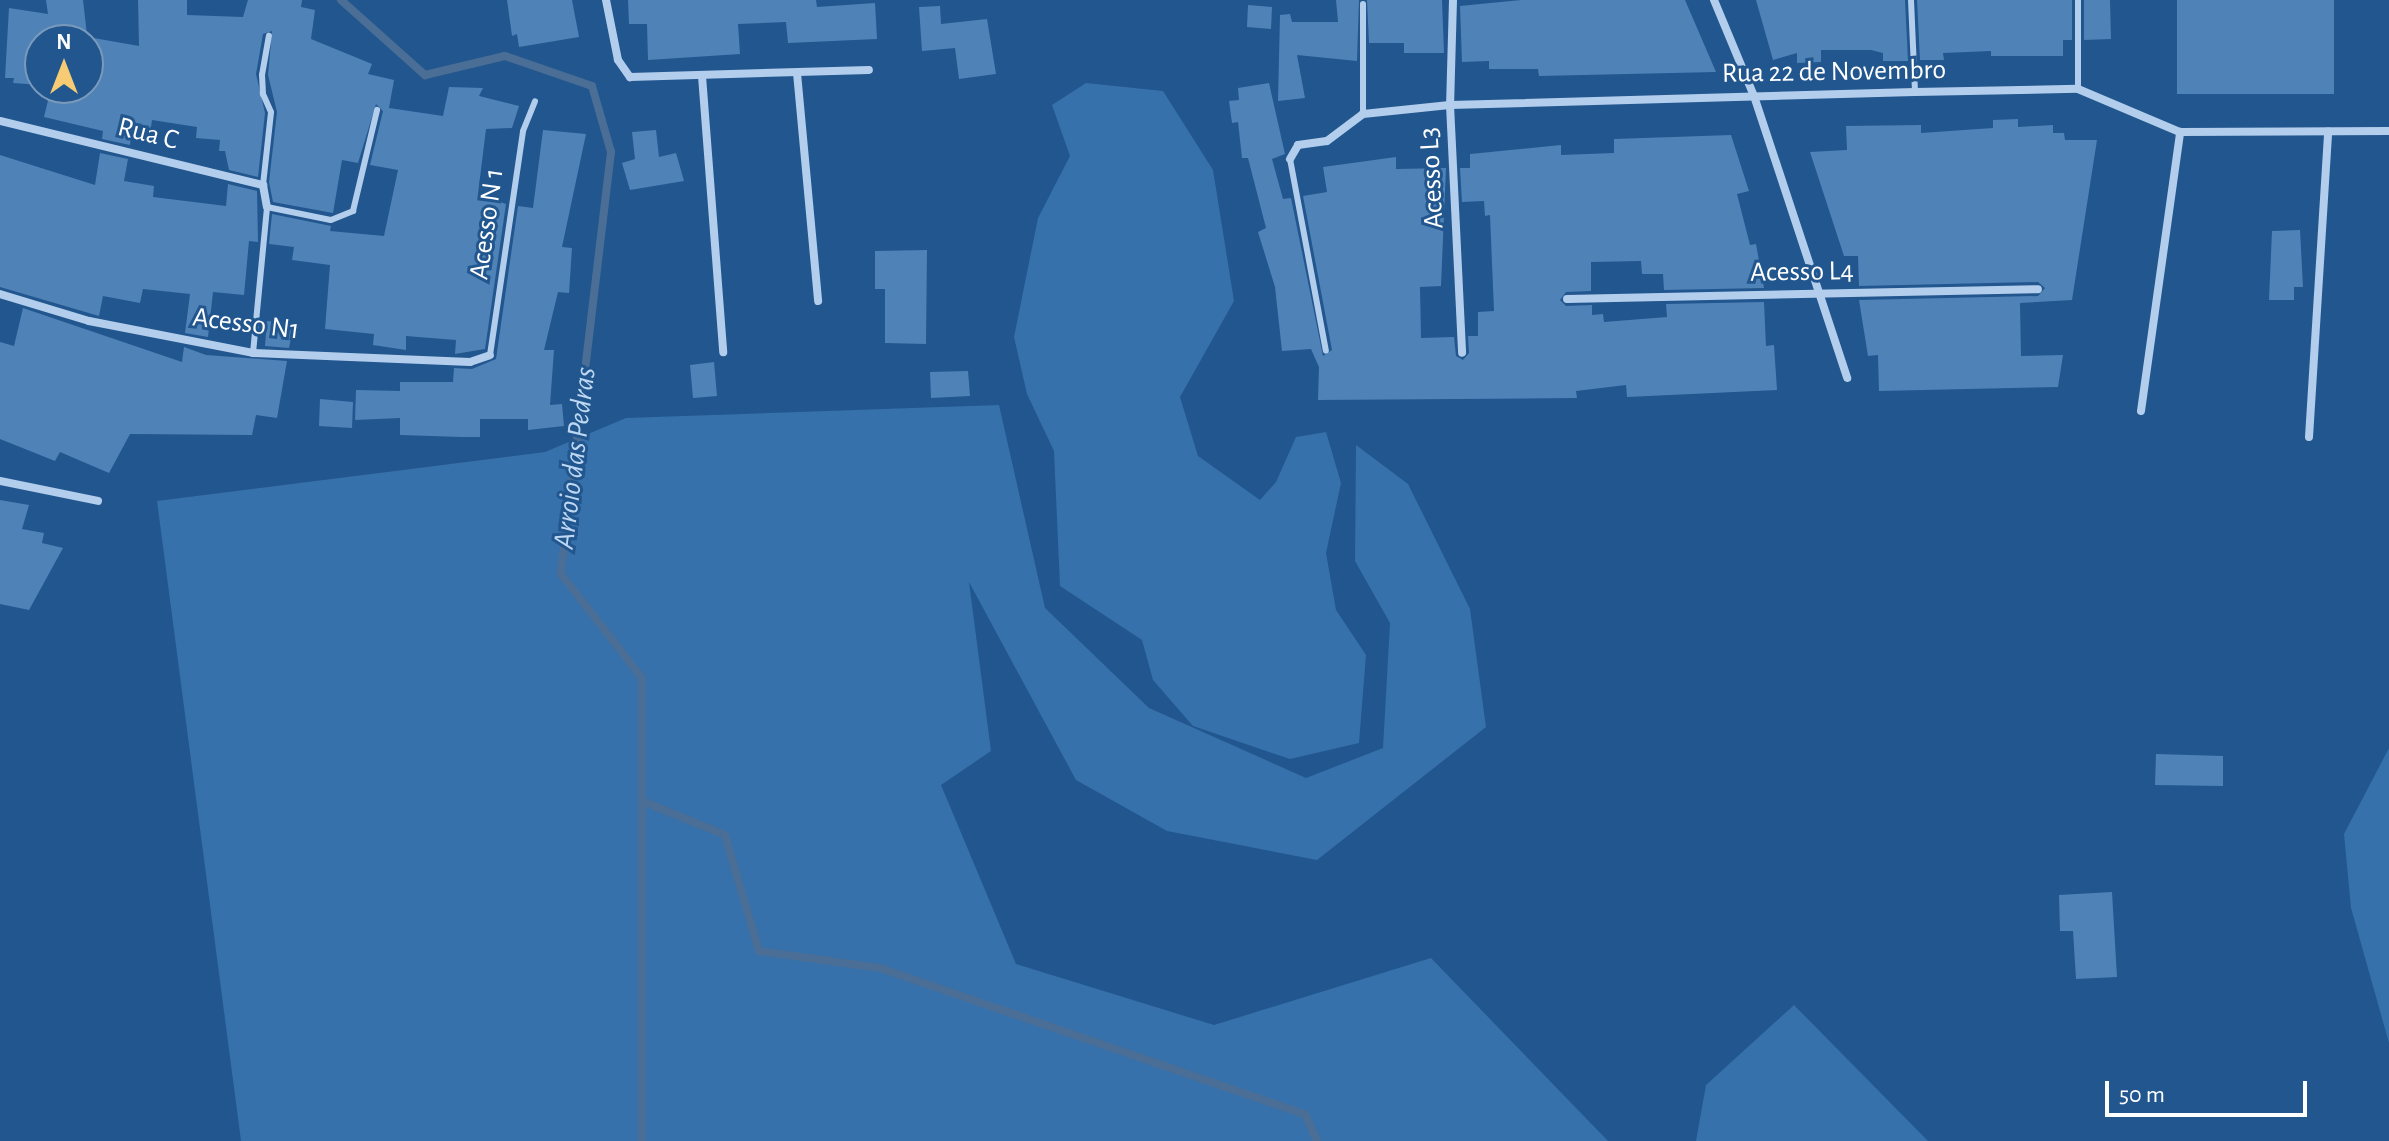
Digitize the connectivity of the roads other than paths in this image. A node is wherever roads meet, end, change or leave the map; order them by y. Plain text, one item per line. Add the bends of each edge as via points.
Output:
1 (606, 0) edge
2 (1453, 0) edge
3 (1714, 0) edge
4 (1911, 0) edge
5 (2078, 0) edge
6 (1363, 4) dead end
7 (269, 36) dead end
8 (869, 70) dead end
9 (797, 73) junction
10 (702, 76) junction
11 (2078, 89) junction
12 (1915, 92) junction
13 (1754, 96) junction
14 (535, 101) dead end
15 (1450, 105) junction
16 (377, 110) dead end
17 (1363, 114) junction
18 (0, 121) edge
19 (2389, 131) edge
20 (2180, 132) junction
21 (2328, 132) junction
22 (1290, 159) joint
23 (263, 185) junction
24 (267, 207) junction
25 (2038, 289) dead end
26 (0, 294) edge
27 (1819, 294) junction
28 (1567, 299) dead end
29 (818, 301) dead end
30 (1326, 351) dead end
31 (723, 352) dead end
32 (253, 353) junction
33 (1462, 353) dead end
34 (490, 355) joint
35 (1847, 378) dead end
36 (2141, 411) dead end
37 (2309, 437) dead end
38 (0, 481) edge
39 (98, 501) dead end

1 - 10 street via 618,60 630,77
2 - 15 street, Acesso L3
3 - 13 street
4 - 12 lane
5 - 11 lane
6 - 17 lane
7 - 23 lane via 262,75 271,112
8 - 9 street
9 - 10 street
9 - 29 street
10 - 31 street
11 - 12 street, Rua 22 de Novembro
11 - 20 street, Rua 22 de Novembro
12 - 13 street, Rua 22 de Novembro
13 - 15 street, Rua 22 de Novembro
13 - 27 street
14 - 34 lane, Acesso N 1 via 523,131
15 - 17 street, Rua 22 de Novembro
15 - 33 street, Acesso L3
16 - 24 lane via 353,211 331,220
17 - 22 street via 1327,141 1298,145
18 - 23 street, Rua C
19 - 21 street, Rua 22 de Novembro
20 - 21 street, Rua 22 de Novembro
20 - 36 street
21 - 37 street
22 - 30 lane
23 - 24 street
24 - 32 lane
25 - 27 street, Acesso L4
26 - 32 street, Acesso N1 via 89,321
27 - 28 street, Acesso L4
27 - 35 street
32 - 34 street, Acesso N1 via 470,362
38 - 39 street

